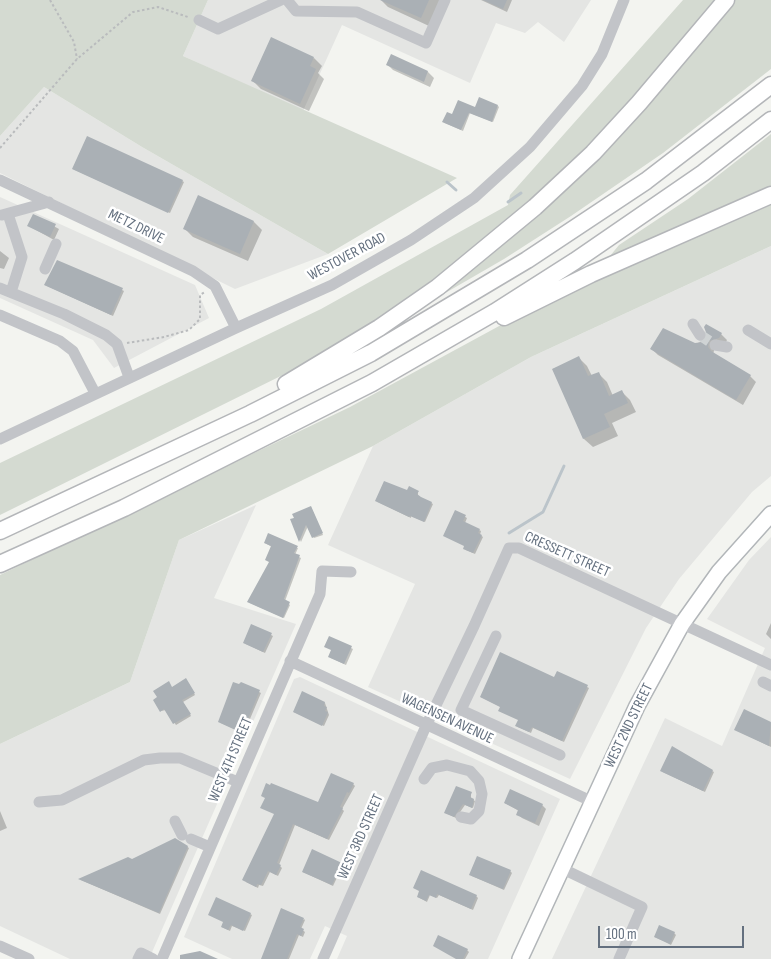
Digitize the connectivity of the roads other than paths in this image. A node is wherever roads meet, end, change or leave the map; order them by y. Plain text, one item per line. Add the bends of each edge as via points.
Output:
1 (281, 0) edge
2 (287, 0) edge
3 (362, 0) edge
4 (445, 0) edge
5 (624, 0) edge
6 (726, 0) edge
7 (357, 12) junction
8 (199, 20) road end
9 (771, 85) edge
10 (771, 120) edge
11 (0, 180) edge
12 (771, 195) edge
13 (48, 202) junction
14 (4, 214) edge
15 (56, 244) dead end
16 (45, 270) dead end
17 (0, 288) edge
18 (11, 292) junction
19 (0, 315) edge
20 (693, 324) dead end
21 (236, 328) junction
22 (748, 330) dead end
23 (700, 335) tunnel mouth
24 (771, 344) edge
25 (714, 345) tunnel mouth
26 (727, 347) dead end
27 (130, 377) junction
28 (372, 383) junction
29 (95, 393) junction
30 (0, 439) edge
31 (136, 468) junction
32 (771, 514) edge
33 (0, 531) edge
34 (0, 564) edge
35 (352, 572) dead end
36 (682, 624) junction
37 (496, 636) dead end
38 (290, 661) junction
39 (771, 664) edge
40 (426, 726) junction
41 (560, 755) dead end
42 (424, 779) dead end
43 (238, 782) junction
44 (39, 802) dead end
45 (592, 802) junction
46 (461, 817) dead end
47 (175, 821) dead end
48 (210, 847) junction
49 (561, 868) junction
50 (1, 948) edge
51 (29, 959) edge
52 (138, 959) edge
53 (154, 959) edge
54 (162, 959) edge
55 (323, 959) edge
56 (520, 959) edge
57 (619, 959) edge

1 - 8 street via 218,29
2 - 7 street via 296,11
3 - 7 street
4 - 7 street via 426,43
5 - 21 street, WESTOVER ROAD via 602,54 582,86 530,147 474,198 411,240 332,285
6 - 31 highway via 593,153 535,207 438,287 321,364
9 - 31 highway via 646,181 527,260 371,353
10 - 28 highway via 703,173 575,261 495,312
11 - 13 street, METZ DRIVE
12 - 28 highway via 591,274
13 - 14 street
13 - 21 street, METZ DRIVE via 193,271 215,286
14 - 18 street via 22,257
15 - 16 street
17 - 18 street
18 - 27 street via 94,328 117,344
19 - 29 street via 60,341 73,351
20 - 23 street
21 - 27 street, WESTOVER ROAD
22 - 24 street
25 - 26 street
27 - 29 street, WESTOVER ROAD
28 - 34 highway via 124,508
29 - 30 street, WESTOVER ROAD
31 - 33 highway
32 - 36 main road, WEST 2ND STREET via 719,572
35 - 38 street, WEST 4TH STREET via 322,571 320,594
36 - 39 street
36 - 40 street, CRESSETT STREET via 519,548 508,548
36 - 45 main road, WEST 2ND STREET via 637,706
37 - 41 street via 461,710
38 - 40 street, WAGENSEN AVENUE
38 - 43 street, WEST 4TH STREET
40 - 45 street, WAGENSEN AVENUE
40 - 55 street, WEST 3RD STREET
42 - 46 street via 432,768 447,765 470,772 479,781 482,794 479,811 471,819
43 - 44 street via 180,758 160,758 144,760 62,800
43 - 48 street, WEST 4TH STREET
45 - 49 main road, WEST 2ND STREET
47 - 48 street via 186,837
48 - 54 street, WEST 4TH STREET
49 - 56 main road, WEST 2ND STREET
49 - 57 street via 642,907
50 - 51 street
52 - 53 street via 141,953

